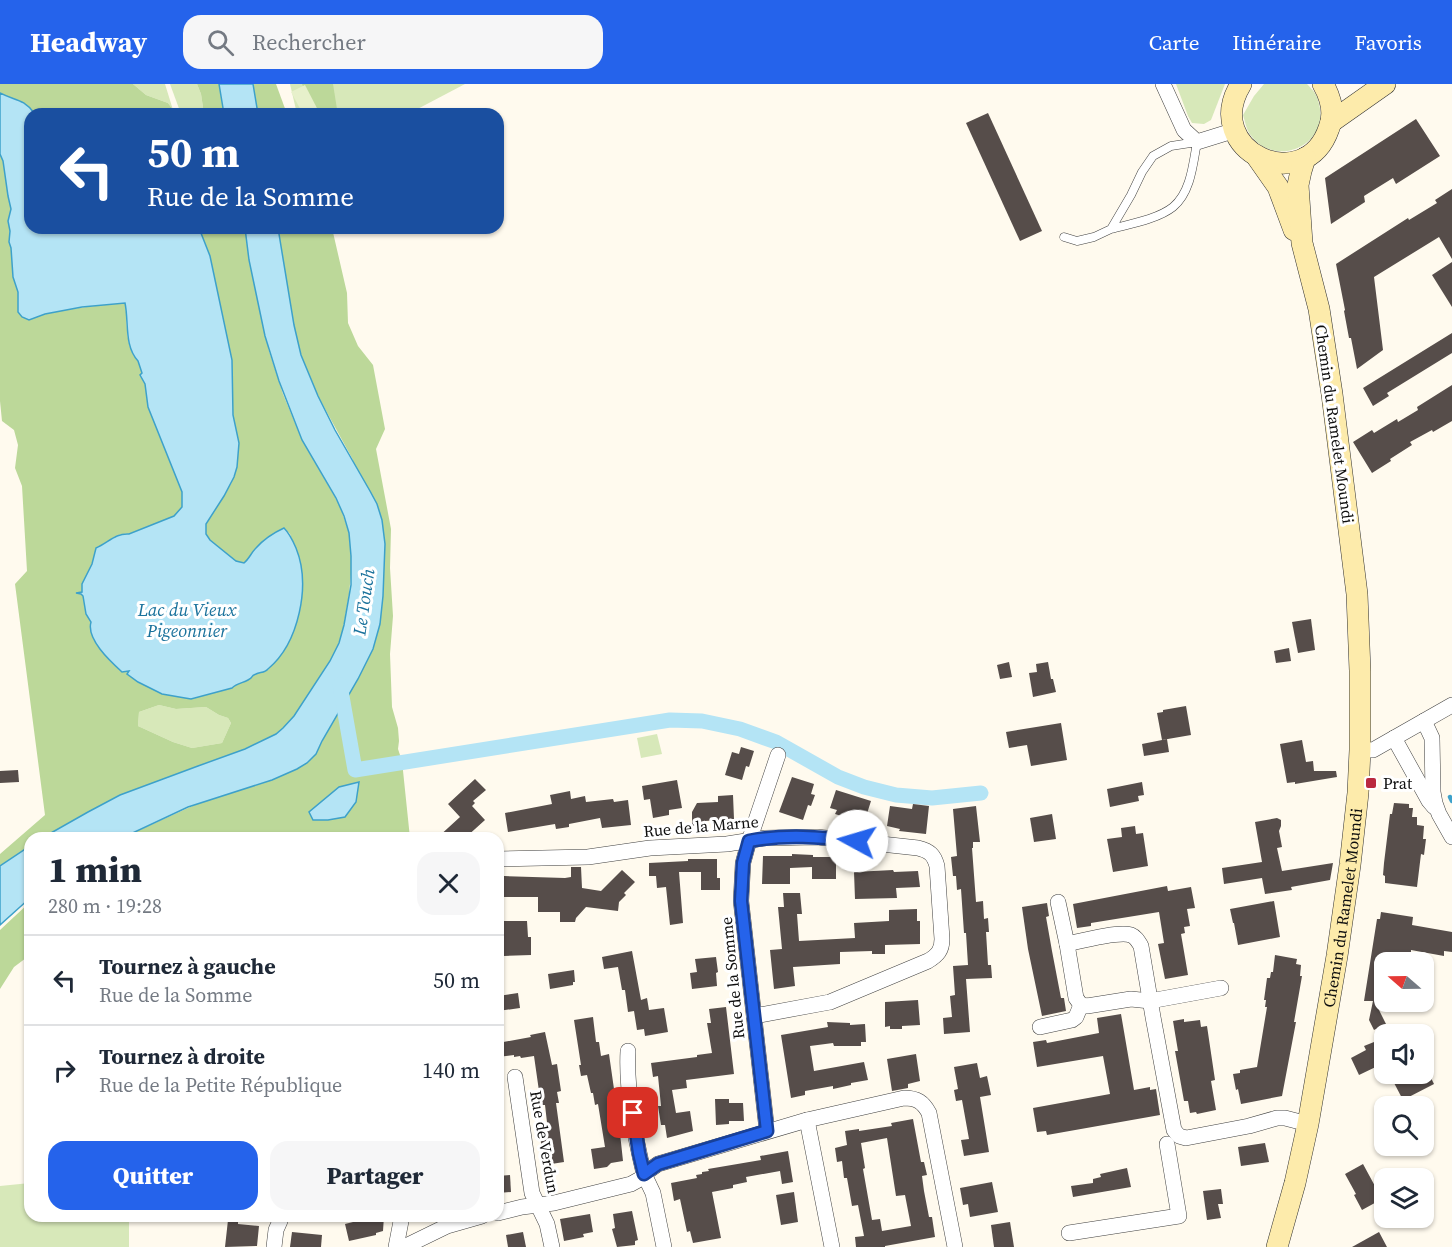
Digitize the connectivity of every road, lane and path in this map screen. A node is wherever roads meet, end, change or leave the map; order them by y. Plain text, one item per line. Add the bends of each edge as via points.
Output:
1 (1163, 84) edge
2 (1241, 84) edge
3 (1323, 84) edge
4 (1384, 84) edge
5 (1332, 122) junction
6 (1234, 129) junction
7 (1197, 142) junction
8 (1257, 157) junction
9 (1305, 158) junction
10 (1111, 229) junction
11 (1064, 237) dead end
12 (1302, 243) junction
13 (1452, 705) edge
14 (1424, 721) junction
15 (1394, 738) junction
16 (1360, 750) junction
17 (778, 755) dead end
18 (1439, 814) junction
19 (1452, 837) edge
20 (749, 841) junction
21 (504, 859) edge
22 (1058, 902) dead end
23 (1066, 944) junction
24 (1221, 988) dead end
25 (1150, 1001) junction
26 (1081, 1005) junction
27 (754, 1016) junction
28 (1040, 1027) dead end
29 (628, 1051) dead end
30 (515, 1077) dead end
31 (807, 1120) junction
32 (1308, 1124) junction
33 (767, 1131) junction
34 (1172, 1140) junction
35 (644, 1174) junction
36 (538, 1205) junction
37 (504, 1212) edge
38 (280, 1222) edge
39 (401, 1222) edge
40 (461, 1222) edge
41 (1069, 1233) dead end
42 (274, 1247) edge
43 (396, 1247) edge
44 (404, 1247) edge
45 (552, 1247) edge
46 (664, 1247) edge
47 (832, 1247) edge
48 (955, 1247) edge
49 (1277, 1247) edge

1 - 7 street via 1184,130
2 - 6 main road via 1233,104
3 - 5 main road via 1329,94
4 - 5 main road
5 - 9 main road via 1318,149
6 - 7 street
6 - 8 main road, Chemin du Ramelet Moundi via 1239,140
7 - 10 lane via 1153,156
7 - 10 lane via 1191,176 1174,207
8 - 9 main road via 1281,163
8 - 12 main road, Chemin du Ramelet Moundi via 1278,187
9 - 12 main road, Chemin du Ramelet Moundi via 1298,185
10 - 11 lane via 1077,241
12 - 16 main road, Chemin du Ramelet Moundi via 1319,309 1355,582
13 - 14 street
14 - 15 street
14 - 18 street via 1432,738 1433,792
15 - 16 street via 1373,750
15 - 18 street
16 - 32 main road, Chemin du Ramelet Moundi via 1350,865
17 - 20 street, Rue de la Somme
18 - 19 street
20 - 21 street, Rue de la Marne via 588,857
20 - 27 street, Rue de la Somme via 743,863 741,901
20 - 27 street, Rue de la Marne via 817,837 918,848 932,853 938,866 942,939 934,957 830,1002
22 - 23 street
23 - 25 street via 1119,934 1135,938 1141,946
23 - 26 street via 1075,994
24 - 25 street
25 - 26 street via 1131,999
25 - 34 street via 1174,1130
26 - 28 street via 1072,1020
27 - 33 street, Rue de la Somme
29 - 35 street via 627,1073
30 - 36 street, Rue de Verdun via 532,1193
31 - 33 street
31 - 47 street
31 - 48 street via 904,1098 919,1100 929,1113
32 - 34 street via 1281,1118 1229,1123
32 - 49 main road, Chemin du Ramelet Moundi
33 - 35 street via 658,1164
34 - 41 street via 1179,1216
35 - 36 street via 631,1184
35 - 46 street via 653,1193
36 - 37 street
36 - 45 street, Rue de Verdun
38 - 42 street
39 - 43 street
40 - 44 street

